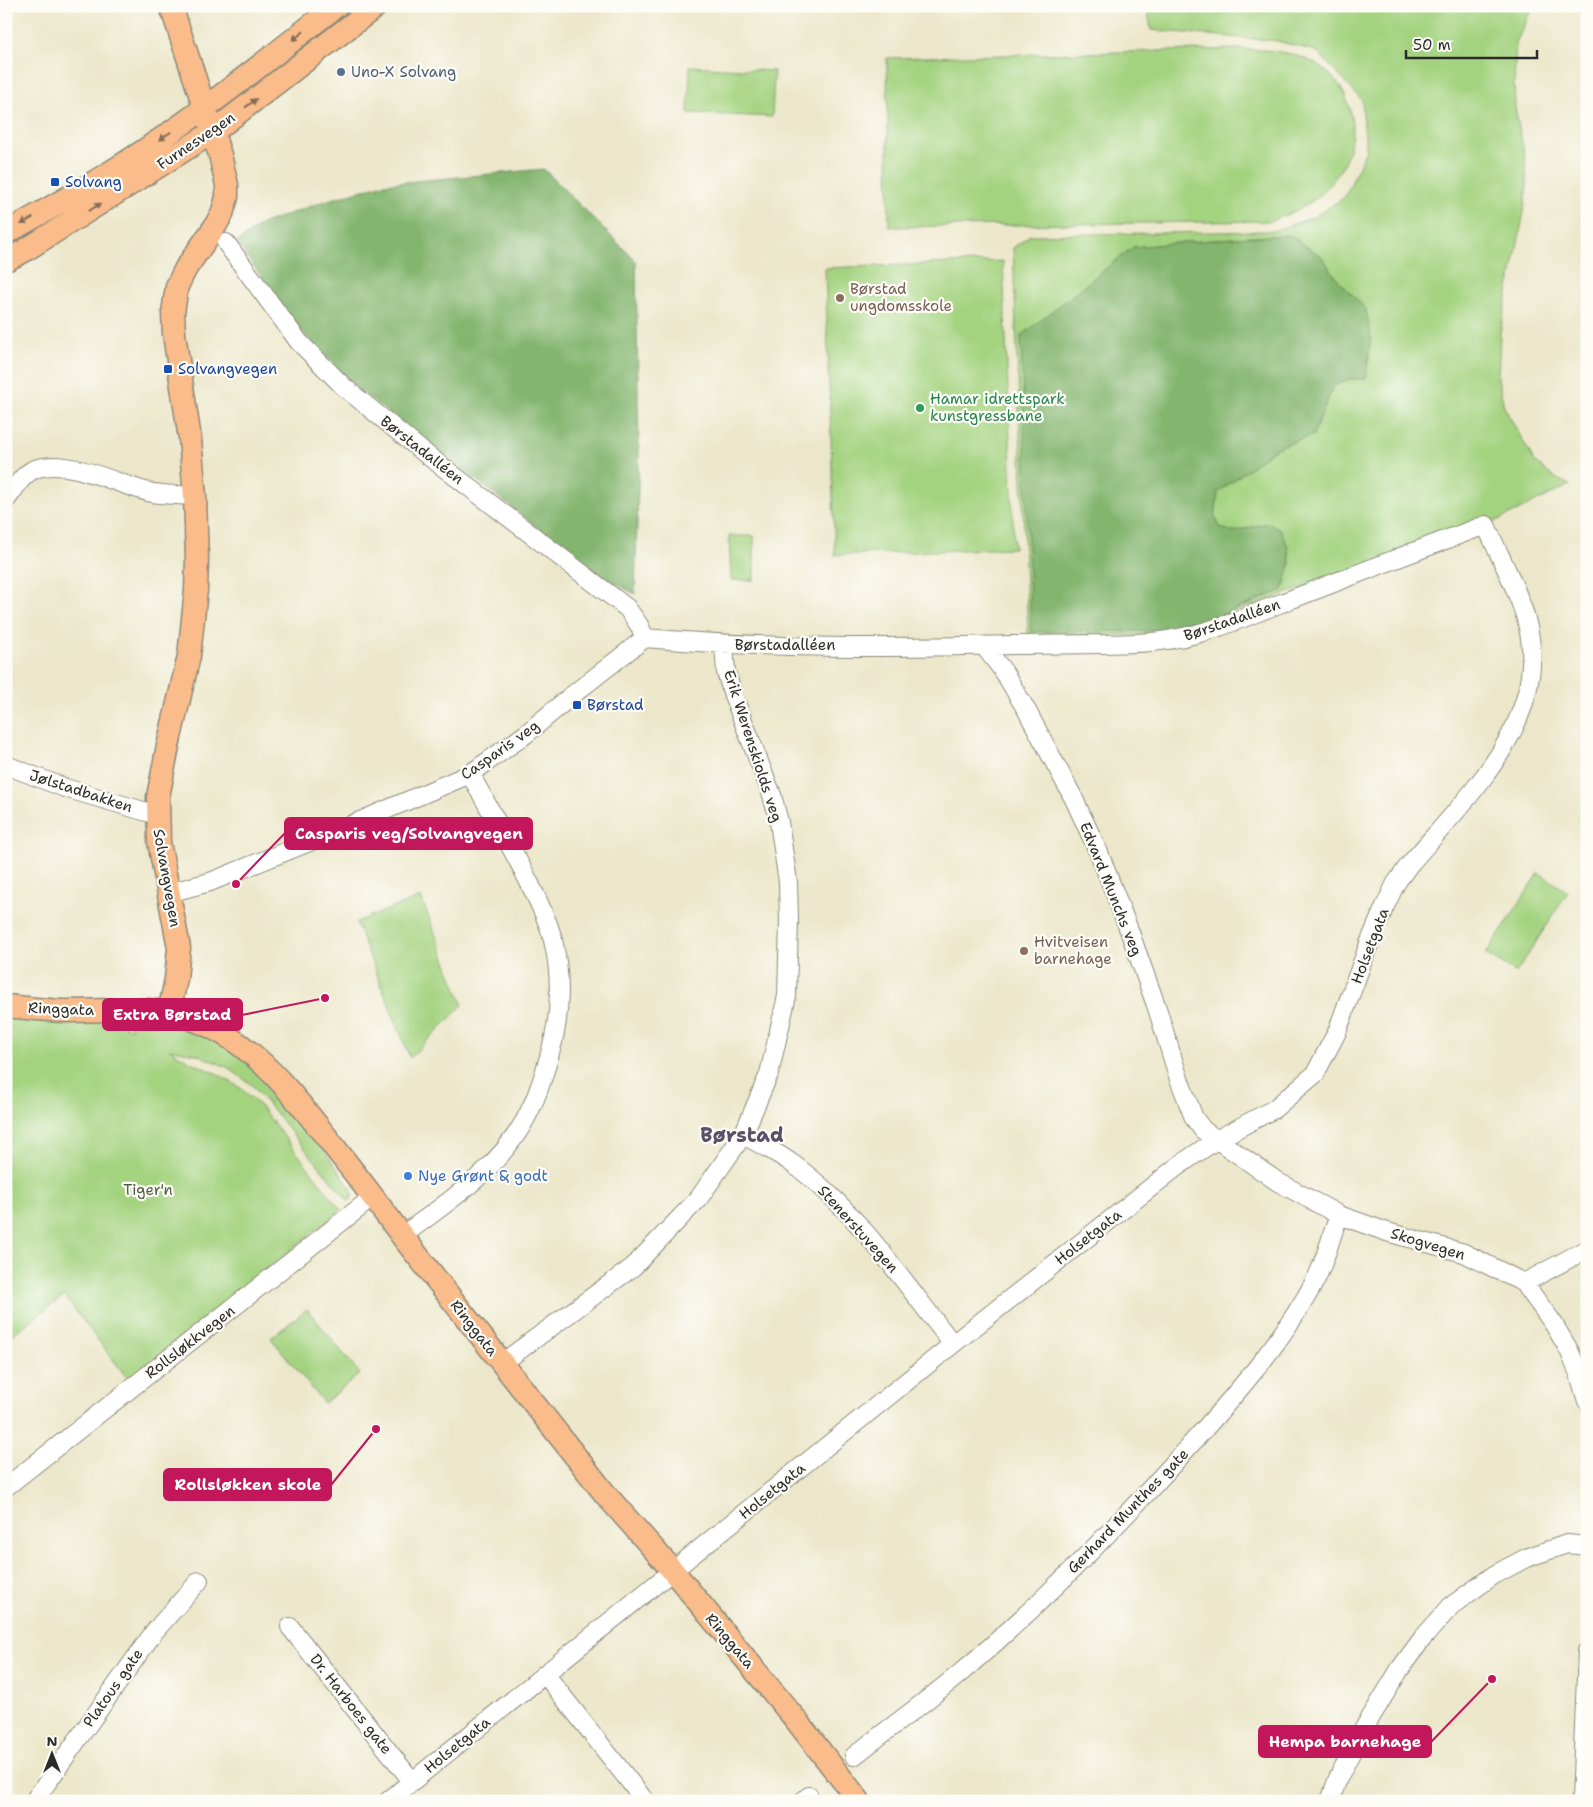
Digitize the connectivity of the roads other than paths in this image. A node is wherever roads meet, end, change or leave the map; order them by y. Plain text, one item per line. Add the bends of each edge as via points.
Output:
1 (171, 6) edge
2 (336, 6) edge
3 (376, 6) edge
4 (205, 108) junction
5 (213, 132) junction
6 (6, 233) edge
7 (226, 243) dead end
8 (6, 260) edge
9 (195, 496) junction
10 (6, 500) edge
11 (1486, 525) joint
12 (645, 638) junction
13 (724, 644) junction
14 (984, 646) junction
15 (6, 765) edge
16 (470, 774) junction
17 (157, 815) junction
18 (168, 893) junction
19 (6, 1006) edge
20 (169, 1013) junction
21 (744, 1135) junction
22 (1216, 1140) junction
23 (373, 1197) junction
24 (1339, 1215) junction
25 (402, 1236) junction
26 (1587, 1249) edge
27 (1524, 1283) junction
28 (953, 1344) junction
29 (502, 1363) junction
30 (1587, 1401) edge
31 (6, 1487) edge
32 (1587, 1546) edge
33 (673, 1572) junction
34 (199, 1581) dead end
35 (290, 1626) dead end
36 (1587, 1651) edge
37 (545, 1674) junction
38 (854, 1756) dead end
39 (412, 1781) junction
40 (34, 1801) edge
41 (388, 1801) edge
42 (645, 1801) edge
43 (859, 1801) edge
44 (1330, 1801) edge
45 (1581, 1801) edge

1 - 4 main road, Solvangvegen
2 -> 4 main road, Furnesvegen
5 -> 3 main road, Furnesvegen
4 - 5 main road, Solvangvegen
4 -> 6 main road, Furnesvegen via 125,164
8 -> 5 main road, Furnesvegen
5 - 9 main road, Solvangvegen via 227,197 222,214 177,286 173,313
7 - 12 street, Børstadalléen via 299,342 344,387 627,608
9 - 10 street via 152,492 68,467 53,466 37,468 24,475
9 - 17 main road, Solvangvegen via 193,628
11 - 14 street, Børstadalléen via 1200,633 1171,640
11 - 22 street, Holsetgata via 1527,620 1532,654 1527,696 1514,730 1498,759 1396,883 1370,941 1337,1032 1314,1074 1274,1109
12 - 13 street, Børstadalléen
12 - 16 street, Casparis veg via 526,734
13 - 14 street, Børstadalléen
13 - 21 street, Erik Werenskiolds veg via 732,695 772,795 788,882 787,996 769,1074
14 - 22 street, Edvard Munchs veg via 1027,711 1099,852 1194,1118
15 - 17 street, Jølstadbakken via 65,788
16 - 18 street, Casparis veg via 210,882
16 - 25 street via 516,856 552,936 559,982 555,1032 536,1098 507,1146 464,1190
17 - 18 main road, Solvangvegen
18 - 20 main road, Solvangvegen via 179,958
19 - 20 main road, Ringgata via 63,1011 124,1009
20 - 23 main road, Ringgata via 206,1024 258,1058 298,1101
21 - 28 street, Stenerstuvegen via 792,1163 825,1189 869,1237
21 - 29 street, Erik Werenskiolds veg via 698,1198 633,1267
22 - 24 street, Skogvegen via 1278,1182
22 - 28 street, Holsetgata via 1178,1166
23 - 25 main road, Ringgata
23 - 31 street, Rollsløkkvegen
24 - 27 street, Skogvegen via 1464,1253
24 - 38 street, Gerhard Munthes gate via 1316,1277 1293,1318 1212,1421 1150,1490 1022,1618 957,1676
25 - 29 main road, Ringgata
26 - 27 street
27 - 30 street, Skogvegen via 1569,1350
28 - 33 street, Holsetgata
29 - 33 main road, Ringgata via 606,1495
32 - 44 street via 1567,1544 1526,1558 1494,1575 1451,1606 1400,1669 1359,1738
33 - 37 street, Holsetgata
33 - 43 main road, Ringgata
34 - 40 street, Platous gate via 154,1632
35 - 39 street, Dr. Harboes gate
36 - 45 street
37 - 39 street, Holsetgata
37 - 42 street
39 - 41 street, Holsetgata

